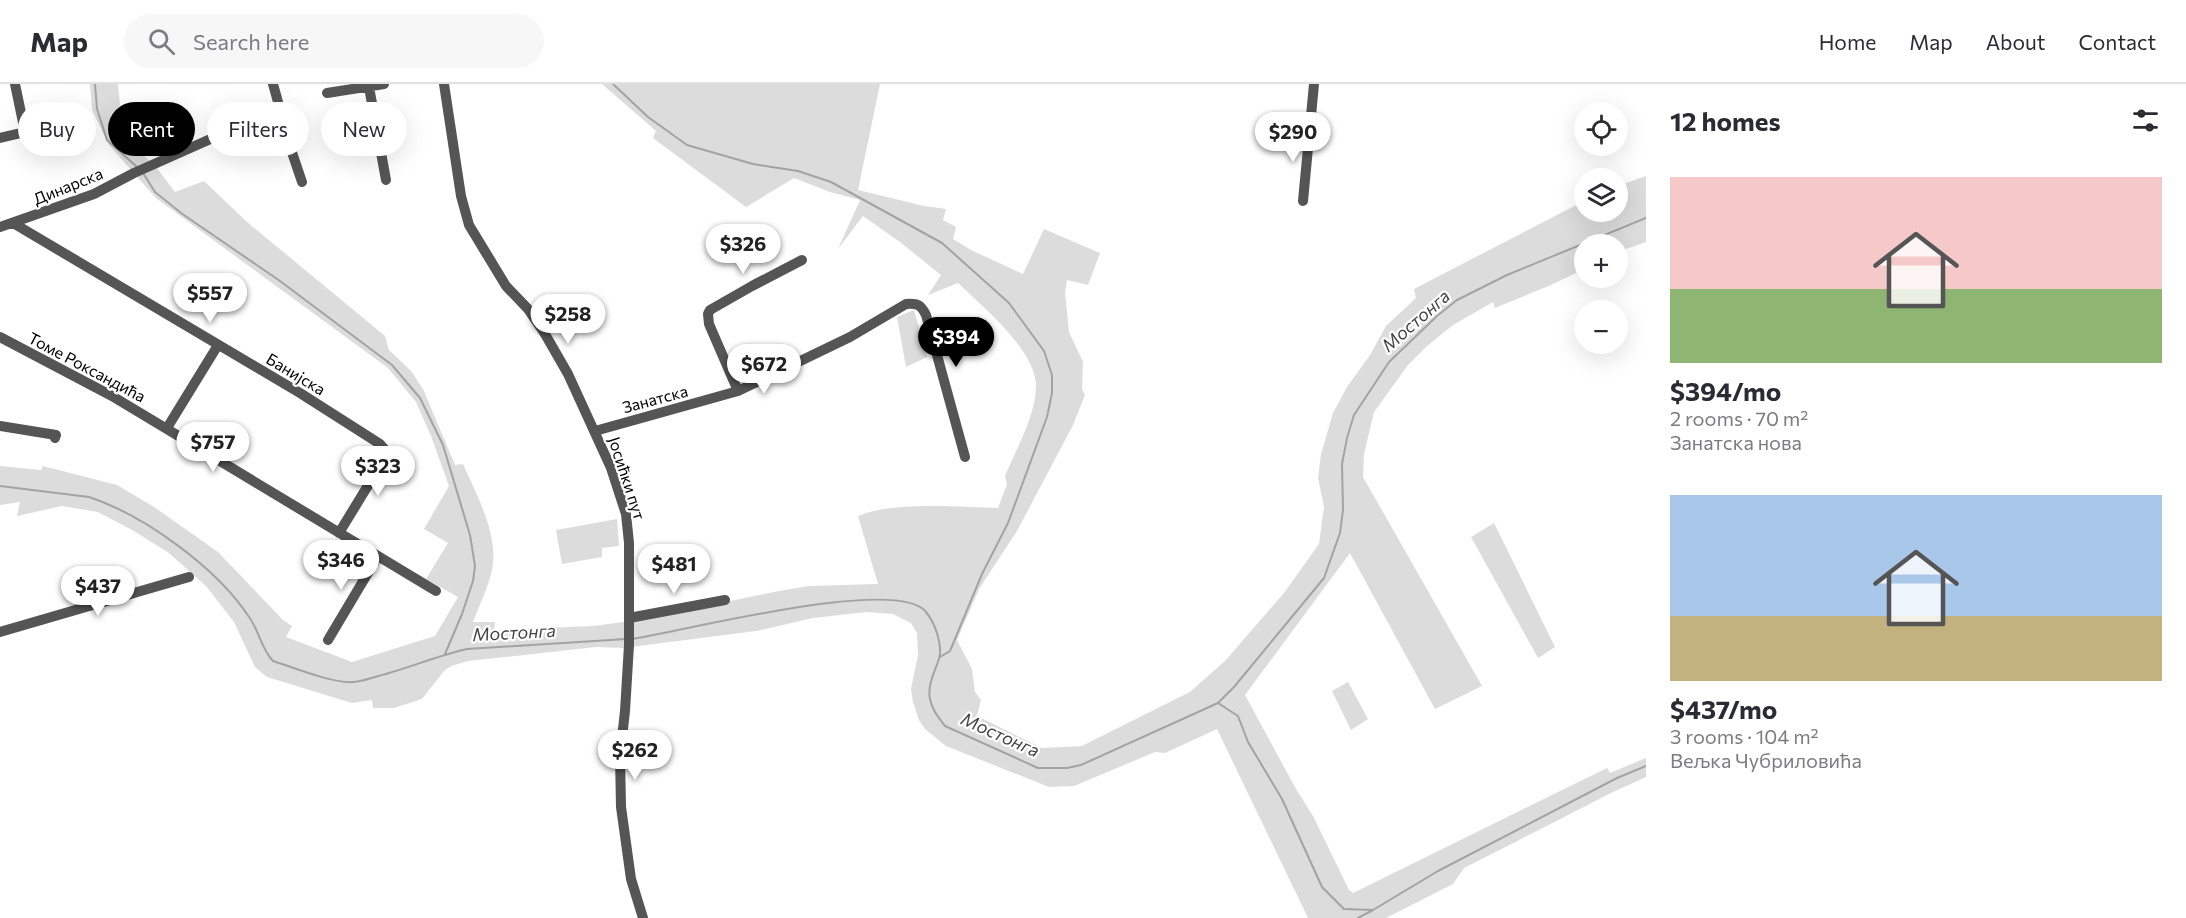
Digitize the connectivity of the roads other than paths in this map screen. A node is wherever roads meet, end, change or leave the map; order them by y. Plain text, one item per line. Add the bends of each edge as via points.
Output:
1 (15, 84) edge
2 (273, 84) edge
3 (384, 84) edge
4 (444, 84) edge
5 (1314, 84) edge
6 (369, 87) junction
7 (327, 93) dead end
8 (19, 102) edge
9 (278, 102) edge
10 (18, 134) edge
11 (0, 138) edge
12 (207, 141) edge
13 (293, 156) edge
14 (386, 180) dead end
15 (302, 182) dead end
16 (1303, 201) dead end
17 (14, 223) junction
18 (0, 227) edge
19 (802, 260) dead end
20 (0, 338) edge
21 (218, 345) junction
22 (738, 391) junction
23 (0, 426) edge
24 (167, 428) junction
25 (595, 431) junction
26 (56, 438) dead end
27 (965, 457) dead end
28 (339, 533) junction
29 (378, 556) junction
30 (189, 577) dead end
31 (436, 591) dead end
32 (725, 600) dead end
33 (629, 620) junction
34 (0, 632) edge
35 (328, 640) dead end
36 (643, 918) edge

1 - 8 street
2 - 9 street
3 - 6 street
4 - 25 street, Јосићки пут via 469,225 506,285 552,346
5 - 16 street
6 - 7 street
6 - 14 street
10 - 11 street
12 - 17 street, Динарска via 94,194
13 - 15 street
17 - 18 street, Динарска
17 - 21 street, Банијска
19 - 22 street via 752,285 708,314
20 - 24 street, Томе Роксандића
21 - 24 street
21 - 28 street, Банијска via 300,393 386,451
22 - 25 street, Занатска
22 - 27 street, Занатска via 850,337 906,304 916,303 926,315
23 - 26 street via 45,432
24 - 28 street, Томе Роксандића
25 - 33 street, Јосићки пут via 626,514
28 - 29 street, Томе Роксандића
29 - 31 street, Томе Роксандића
29 - 35 street
30 - 34 street
32 - 33 street
33 - 36 street, Јосићки пут via 626,711 620,756 621,807 631,879

